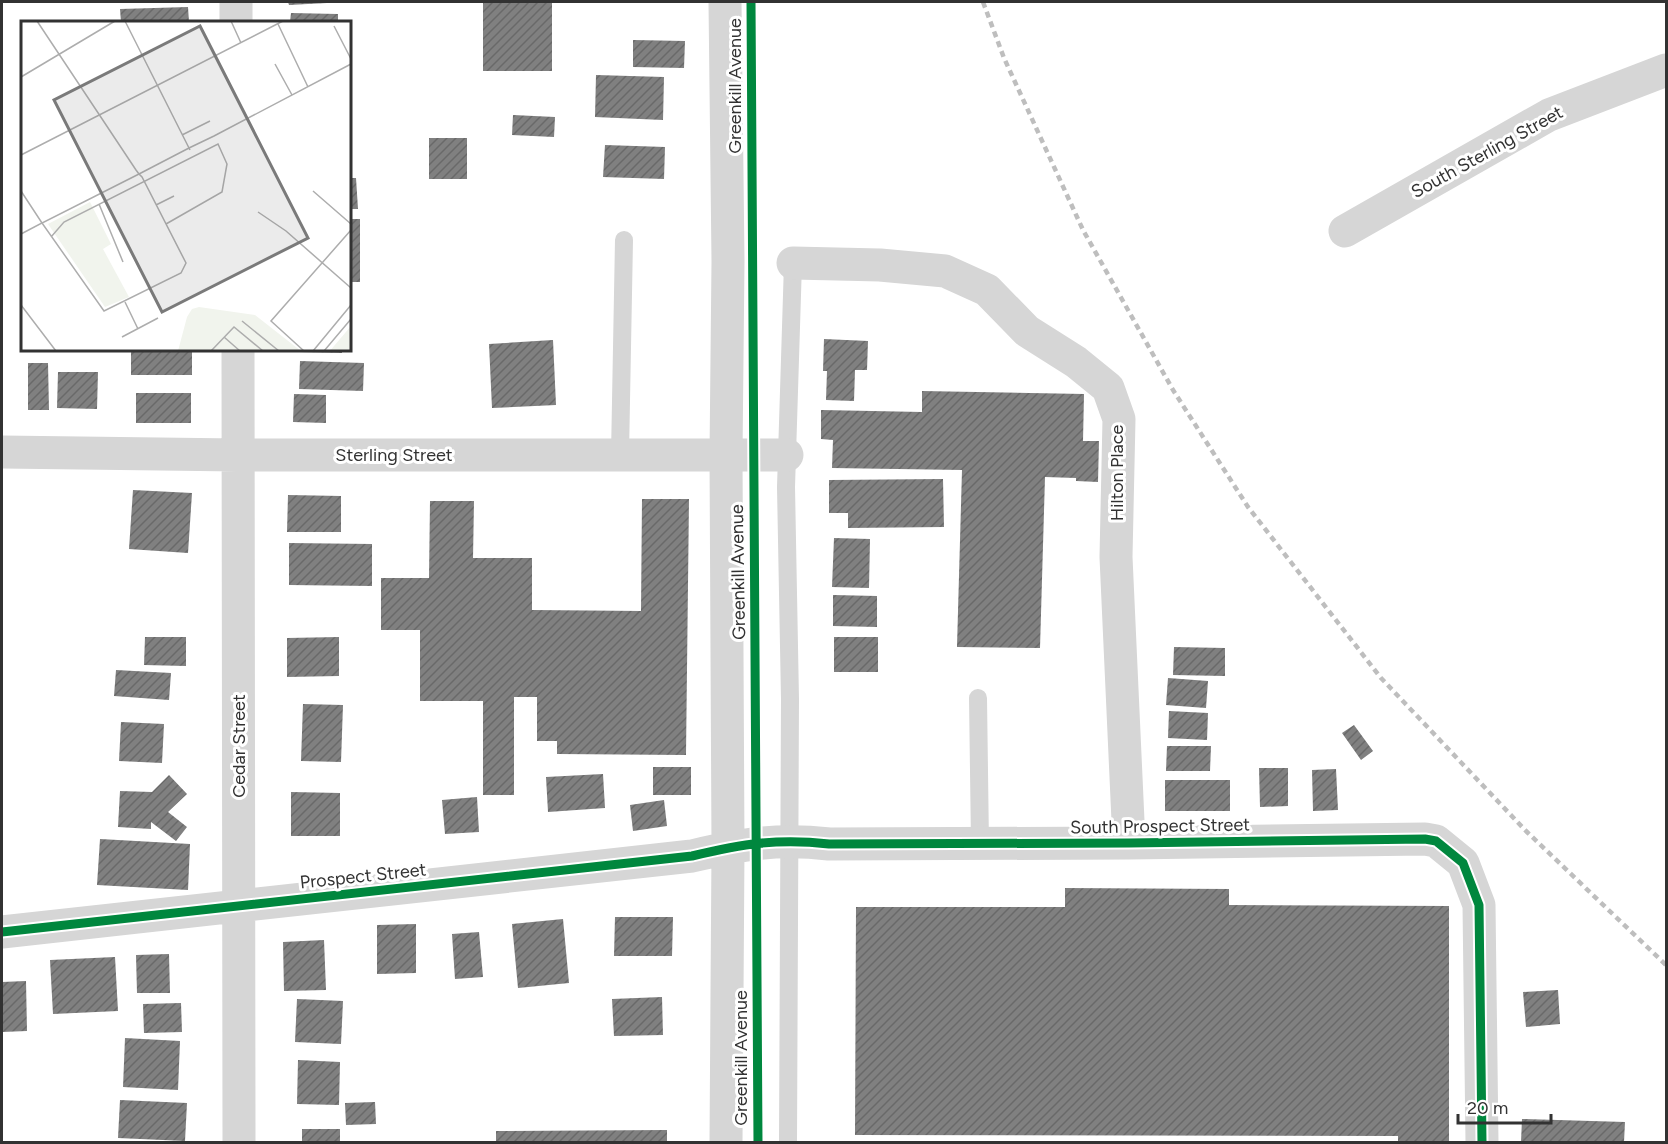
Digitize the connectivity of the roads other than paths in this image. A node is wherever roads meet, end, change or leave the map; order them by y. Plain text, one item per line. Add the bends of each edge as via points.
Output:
1 (236, 2) edge
2 (725, 2) edge
3 (236, 21) edge
4 (1666, 70) edge
5 (1345, 231) dead end
6 (624, 240) dead end
7 (793, 263) joint
8 (238, 351) edge
9 (2, 452) edge
10 (238, 455) junction
11 (620, 455) junction
12 (726, 455) junction
13 (787, 455) junction
14 (978, 698) dead end
15 (789, 841) junction
16 (1129, 843) junction
17 (980, 844) junction
18 (728, 848) junction
19 (239, 907) junction
20 (2, 932) edge
21 (239, 1143) edge
22 (726, 1143) edge
23 (788, 1143) edge
24 (1482, 1143) edge

1 - 3 street
2 - 12 street, Greenkill Avenue
4 - 5 street, South Sterling Street via 1549,115
6 - 11 lane
7 - 13 lane
7 - 16 street, Hilton Place via 945,271 987,290 1027,331 1108,388 1119,419 1116,557
8 - 10 street, Cedar Street
9 - 10 street, Sterling Street
10 - 11 street, Sterling Street
10 - 19 street, Cedar Street
11 - 12 street, Sterling Street
12 - 13 street, Sterling Street
12 - 18 street, Greenkill Avenue
13 - 15 lane
14 - 17 lane
15 - 17 street, South Prospect Street
15 - 18 street, South Prospect Street
15 - 23 lane
16 - 17 street, South Prospect Street
16 - 24 street, South Prospect Street via 1425,839 1436,842 1463,863 1479,905
18 - 19 street, Prospect Street via 692,856
18 - 22 street, Greenkill Avenue
19 - 20 street, Prospect Street
19 - 21 street, Cedar Street

